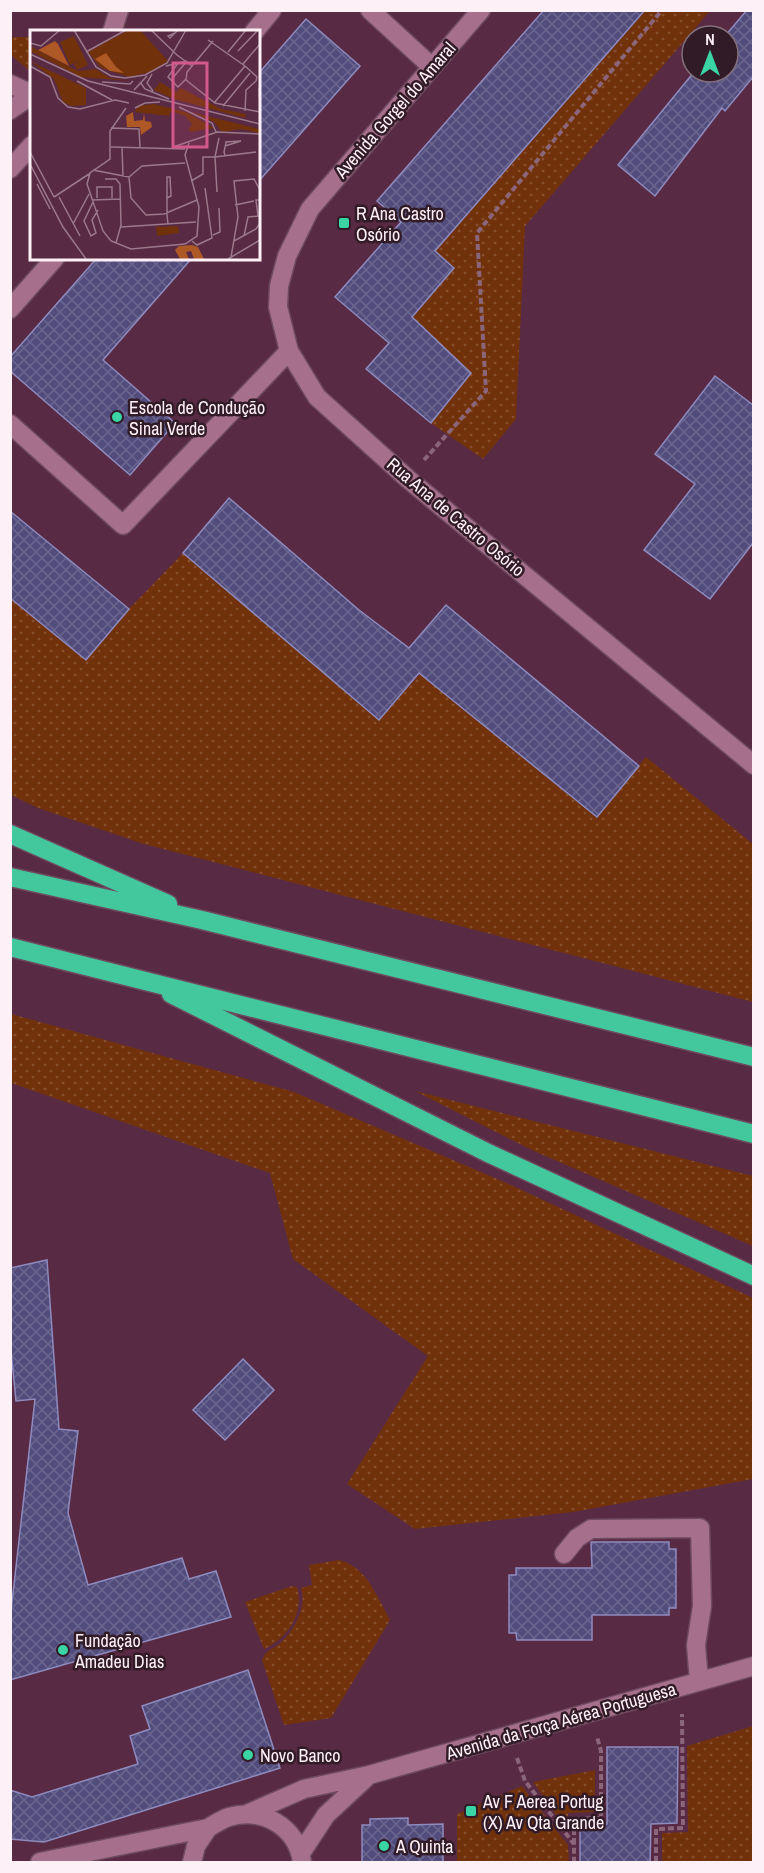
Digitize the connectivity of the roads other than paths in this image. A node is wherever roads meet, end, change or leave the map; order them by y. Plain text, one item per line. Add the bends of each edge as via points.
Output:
1 (119, 10) edge
2 (272, 10) edge
3 (370, 10) edge
4 (481, 10) edge
5 (113, 30) edge
6 (256, 30) edge
7 (432, 67) junction
8 (10, 84) edge
9 (30, 94) edge
10 (30, 96) edge
11 (10, 110) edge
12 (30, 147) edge
13 (10, 169) edge
14 (310, 209) joint
15 (53, 260) edge
16 (10, 309) edge
17 (289, 351) junction
18 (10, 424) edge
19 (753, 765) edge
20 (10, 834) edge
21 (10, 877) edge
22 (202, 920) junction
23 (10, 947) edge
24 (140, 979) junction
25 (753, 1057) edge
26 (753, 1134) edge
27 (753, 1276) edge
28 (564, 1554) dead end
29 (753, 1666) edge
30 (691, 1684) junction
31 (369, 1775) junction
32 (249, 1813) junction
33 (208, 1828) junction
34 (302, 1858) edge
35 (40, 1863) edge
36 (192, 1863) edge

1 - 5 street
2 - 6 street
3 - 7 street
4 - 7 street, Avenida Gorgel do Amaral
7 - 14 street, Avenida Gorgel do Amaral
8 - 9 street
10 - 11 street
12 - 13 street
14 - 17 street, Rua Ana de Castro Osório via 287,256 279,286 278,307
15 - 16 street
17 - 18 street via 123,525
17 - 19 street, Rua Ana de Castro Osório via 317,397 408,478
20 - 22 highway
21 - 22 highway
22 - 25 highway
23 - 24 highway
24 - 26 highway
24 - 27 highway via 488,1153
28 - 30 street via 591,1529 700,1528 702,1606
29 - 30 street, Avenida da Força Aérea Portuguesa
30 - 31 street, Avenida da Força Aérea Portuguesa
31 - 32 street, Avenida da Força Aérea Portuguesa via 304,1789
31 - 34 street, Avenida da Força Aérea Portuguesa via 326,1815
32 - 33 street, Avenida da Força Aérea Portuguesa via 227,1817
32 - 34 street via 270,1818 288,1831
33 - 35 street, Avenida da Força Aérea Portuguesa
33 - 36 street via 196,1846

